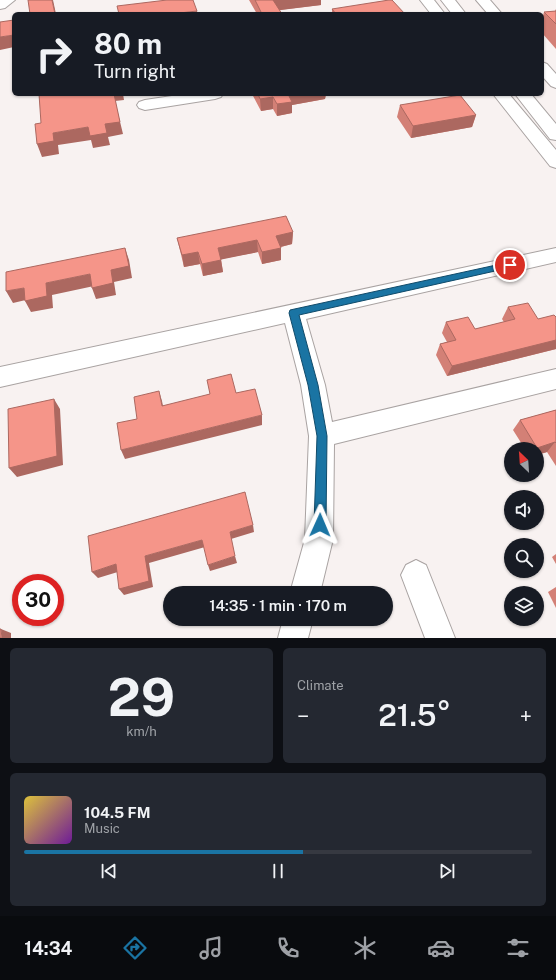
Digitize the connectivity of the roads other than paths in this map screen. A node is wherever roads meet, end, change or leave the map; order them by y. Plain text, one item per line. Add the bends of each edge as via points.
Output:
1 (8, 0) edge
2 (427, 0) edge
3 (448, 0) edge
4 (483, 0) edge
5 (0, 5) edge
6 (436, 12) edge
7 (457, 12) edge
8 (493, 12) edge
9 (544, 69) edge
10 (556, 83) edge
11 (202, 96) edge
12 (503, 96) edge
13 (525, 96) edge
14 (145, 105) dead end
15 (556, 135) edge
16 (556, 162) edge
17 (556, 255) edge
18 (293, 313) junction
19 (0, 377) edge
20 (556, 379) edge
21 (322, 436) junction
22 (416, 575) dead end
23 (307, 586) edge
24 (296, 626) edge
25 (293, 638) edge
26 (440, 638) edge

1 - 5 street
2 - 6 street
3 - 7 street
4 - 8 street
9 - 10 street
11 - 14 street
12 - 16 street
13 - 15 street
17 - 18 street
18 - 19 street
18 - 21 street via 313,385
20 - 21 street
21 - 23 street via 320,539
22 - 26 street
24 - 25 street

